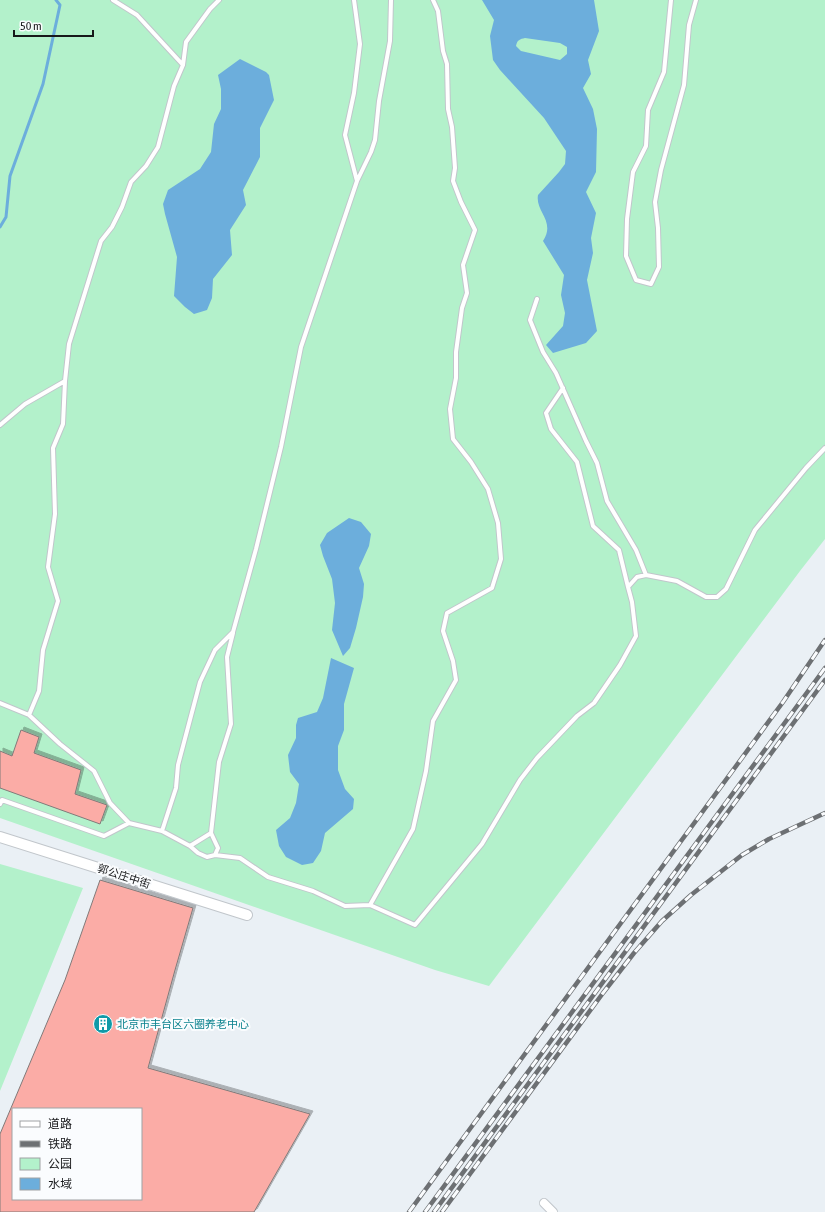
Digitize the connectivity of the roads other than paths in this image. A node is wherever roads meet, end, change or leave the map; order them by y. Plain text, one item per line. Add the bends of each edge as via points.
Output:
1 (113, 0) edge
2 (219, 0) edge
3 (354, 0) edge
4 (391, 0) edge
5 (433, 0) edge
6 (671, 0) edge
7 (696, 0) edge
8 (183, 65) junction
9 (357, 181) junction
10 (537, 299) dead end
11 (65, 381) junction
12 (562, 388) junction
13 (0, 425) edge
14 (825, 448) edge
15 (646, 575) junction
16 (628, 587) junction
17 (233, 632) junction
18 (0, 703) edge
19 (29, 715) junction
20 (0, 804) edge
21 (129, 822) junction
22 (162, 831) junction
23 (211, 833) junction
24 (0, 837) edge
25 (190, 846) junction
26 (215, 855) junction
27 (370, 905) junction
28 (247, 915) dead end
29 (544, 1203) dead end
30 (553, 1212) edge

1 - 8 lane via 138,15
2 - 8 lane via 186,42
3 - 9 lane via 360,44 354,93 345,135
4 - 9 lane via 390,41 375,140
5 - 27 lane via 438,12 447,64 448,109 455,168 453,181 475,230 463,265 467,293 462,308 456,352 456,378 450,409 453,439 488,490 498,523 501,559 492,588 447,613 442,631 454,661 456,680 433,721 426,771 413,830
6 - 7 lane via 664,72 648,110 646,146 633,172 627,219 626,256 636,280 651,284 660,267 655,202 684,85 689,24
8 - 11 lane via 174,86 158,147 146,166 131,182 112,227 101,241 69,344
9 - 17 lane via 301,347 281,447
10 - 12 lane via 530,320
11 - 13 lane via 25,404
11 - 19 lane via 63,424 53,448 55,514 48,567 58,601 43,650 39,690
12 - 15 lane via 597,463 607,501 636,550
12 - 16 lane via 546,413 551,430 577,462 593,526 619,550
14 - 15 lane via 755,530 726,590 717,597 706,597 677,581
15 - 16 lane via 637,578
16 - 27 lane via 636,636 620,665 594,703 577,716 524,774 482,844 415,925
17 - 22 lane via 215,650 200,682 178,765 176,788
17 - 23 lane via 227,657 231,724 219,762
18 - 19 lane
19 - 21 lane via 94,771 110,803
20 - 21 lane via 2,800 104,836
21 - 22 lane
22 - 25 lane
23 - 25 lane
23 - 26 lane via 218,848
24 - 28 street, 郭公庄中街
25 - 26 lane via 198,853
26 - 27 lane via 240,858 268,877 313,891 345,906
29 - 30 street

